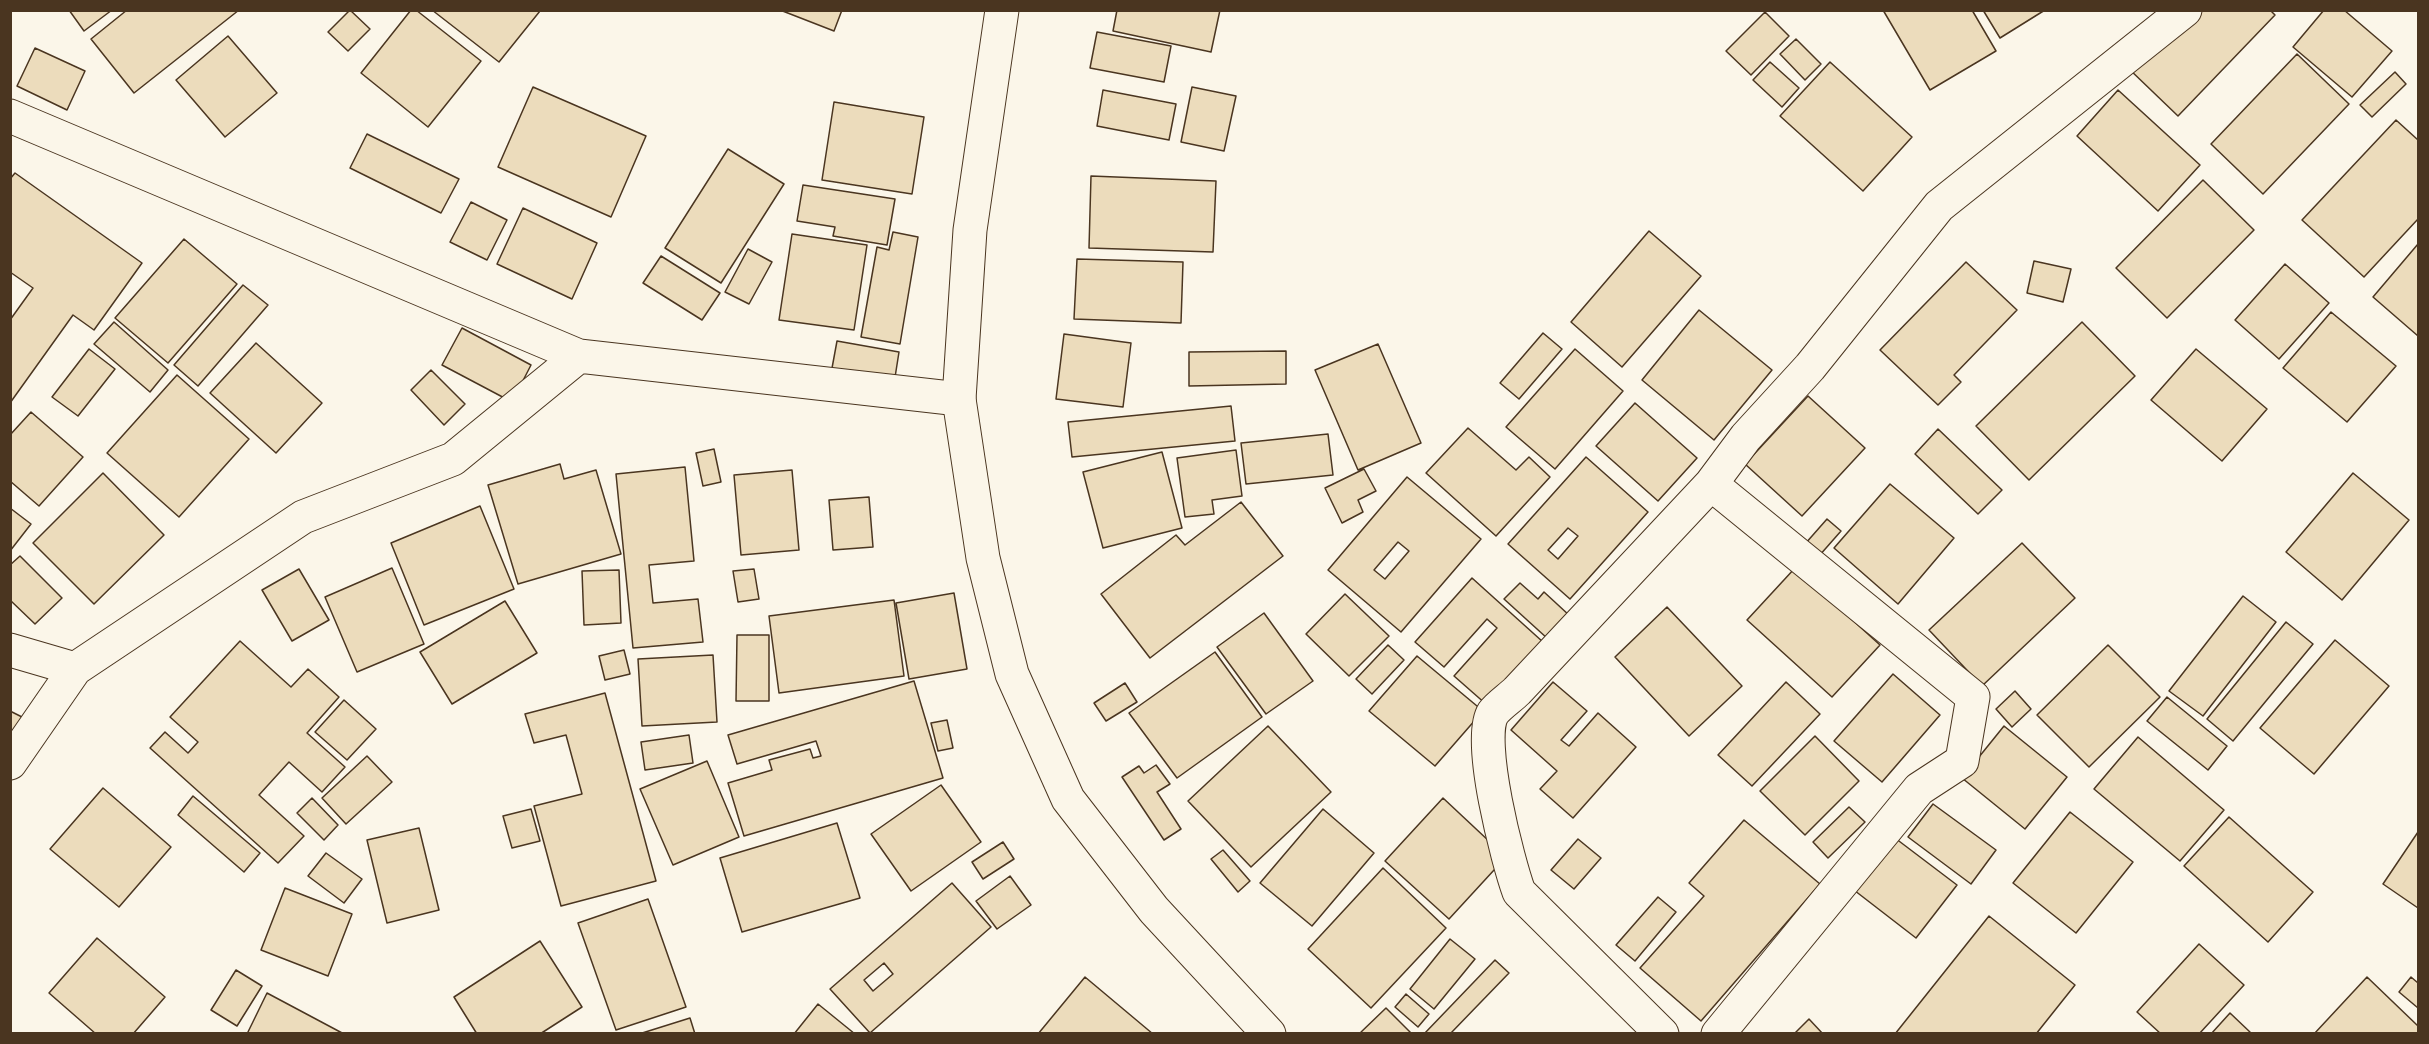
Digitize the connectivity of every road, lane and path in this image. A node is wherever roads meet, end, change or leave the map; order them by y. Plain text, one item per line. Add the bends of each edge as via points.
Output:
1 (1002, 10) edge
2 (2186, 10) edge
3 (10, 116) edge
4 (579, 356) junction
5 (959, 399) junction
6 (1711, 484) junction
7 (10, 650) edge
8 (75, 669) junction
9 (10, 763) edge
10 (1259, 1030) edge
11 (1662, 1034) edge
12 (1718, 1034) edge

1 - 5 street via 970,230
2 - 6 street via 1939,206
3 - 4 street
4 - 5 street
4 - 8 street via 453,459 303,517
5 - 10 street via 983,558 1012,674 1068,799 1154,910
6 - 11 street via 1492,713 1487,749 1508,863 1519,892
6 - 12 street via 1974,697 1962,761 1918,789
7 - 8 street
8 - 9 street

